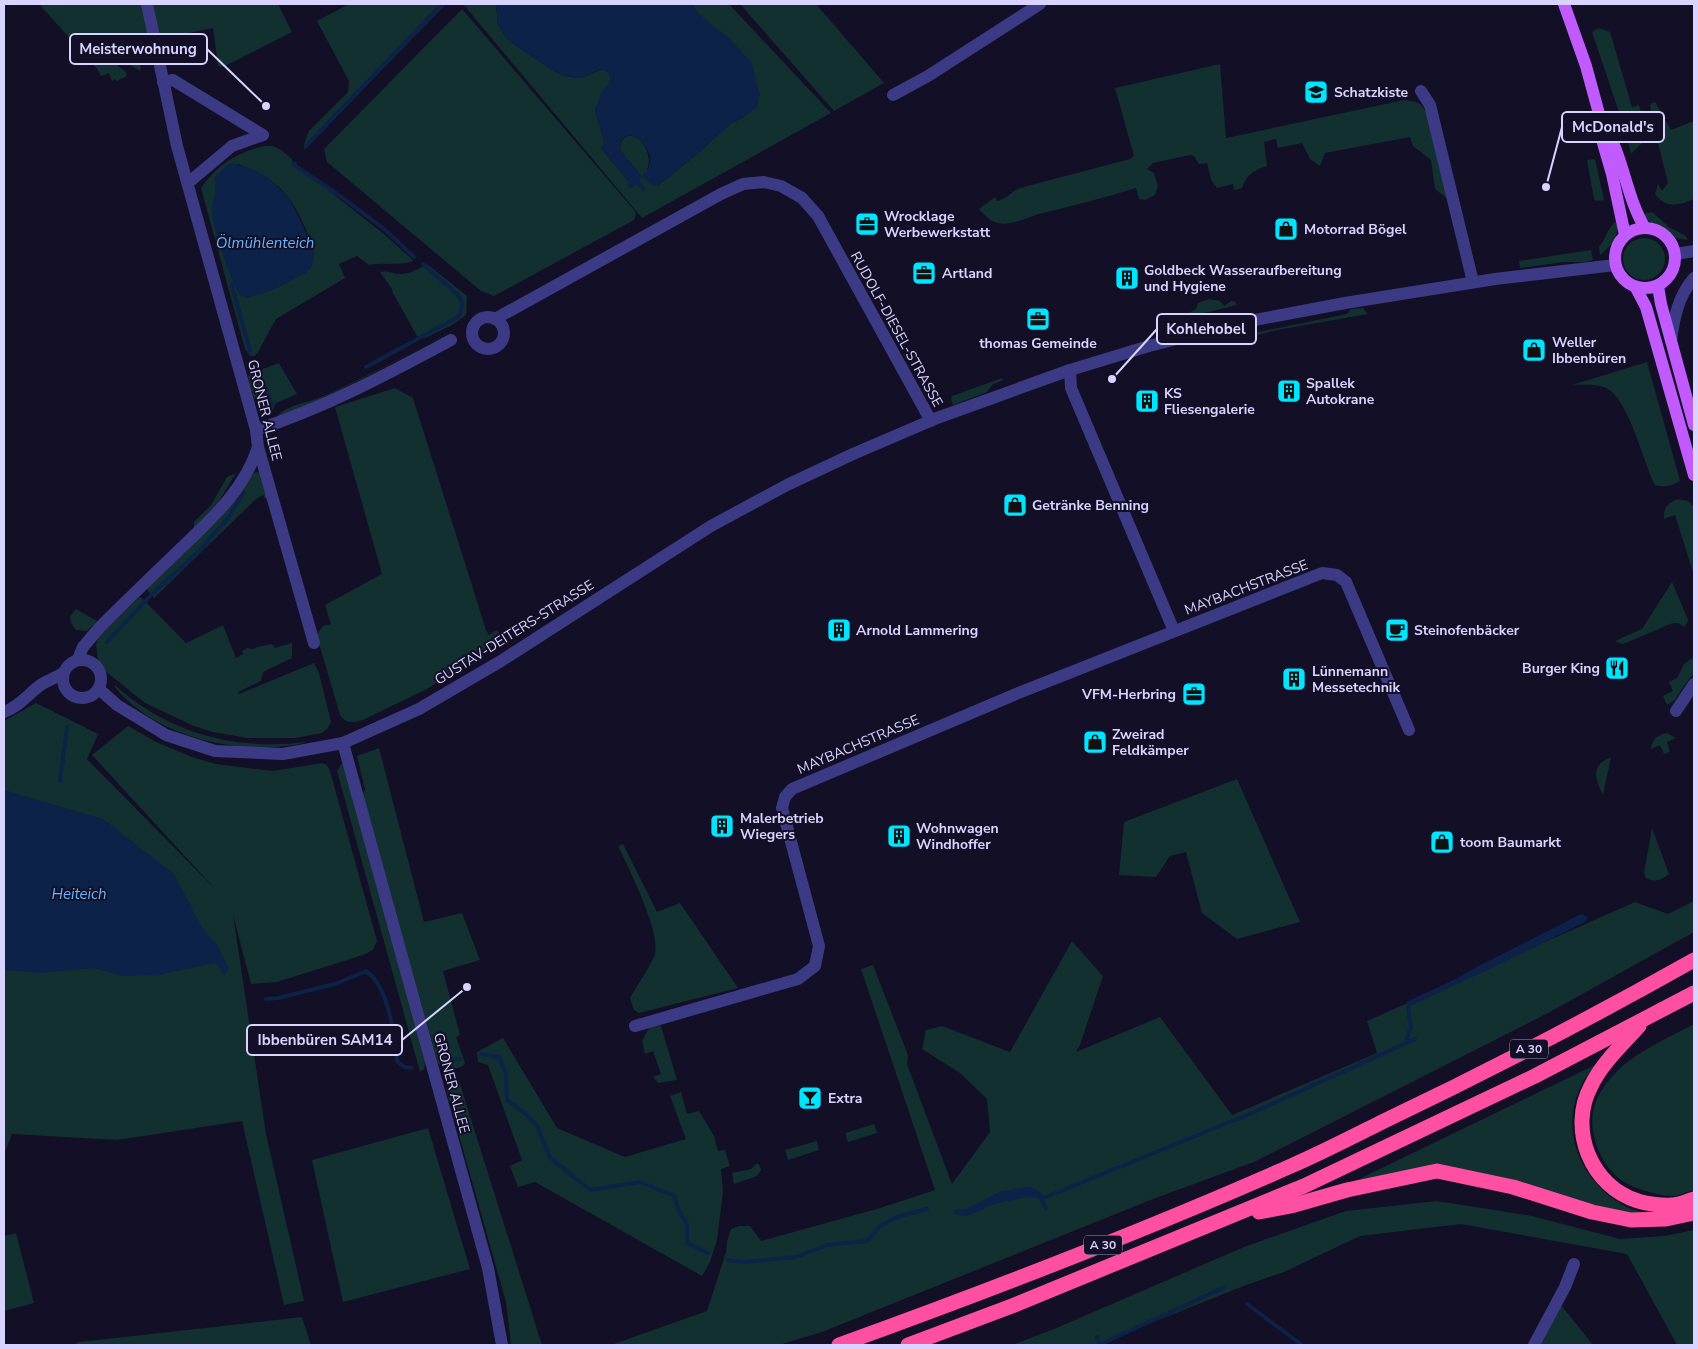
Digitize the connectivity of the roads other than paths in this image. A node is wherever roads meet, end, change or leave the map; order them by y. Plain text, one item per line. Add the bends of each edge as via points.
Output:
1 (147, 4) edge
2 (1040, 4) edge
3 (1564, 4) edge
4 (163, 82) junction
5 (1421, 91) dead end
6 (893, 96) dead end
7 (1601, 121) junction
8 (188, 183) junction
9 (1645, 228) junction
10 (1625, 235) junction
11 (1694, 251) edge
12 (1675, 254) junction
13 (1615, 265) junction
14 (1694, 278) edge
15 (1473, 282) junction
16 (1658, 286) junction
17 (1636, 288) junction
18 (495, 319) dead end
19 (451, 340) dead end
20 (1672, 341) junction
21 (1070, 370) junction
22 (931, 421) junction
23 (1694, 425) edge
24 (256, 430) junction
25 (258, 447) junction
26 (1694, 475) edge
27 (1174, 631) junction
28 (314, 643) dead end
29 (78, 659) junction
30 (63, 673) junction
31 (1694, 684) edge
32 (99, 689) junction
33 (1694, 700) edge
34 (4, 712) edge
35 (1409, 730) dead end
36 (343, 743) junction
37 (1694, 960) edge
38 (1694, 993) edge
39 (1645, 1020) junction
40 (635, 1026) dead end
41 (1694, 1199) edge
42 (1694, 1213) edge
43 (1228, 1218) junction
44 (1574, 1264) dead end
45 (502, 1345) edge
46 (839, 1345) edge
47 (908, 1345) edge
48 (1534, 1345) edge

1 - 4 street, GRONER ALLEE
2 - 6 street
3 - 7 main road
4 - 8 street, GRONER ALLEE
4 - 8 street via 173,80 263,135 232,146
5 - 15 street via 1430,106
7 - 9 main road via 1612,137 1636,213
7 - 10 main road via 1603,143
8 - 24 street, GRONER ALLEE
9 - 10 main road
9 - 12 main road via 1668,238
10 - 13 main road via 1616,249
11 - 12 street
12 - 16 main road via 1672,273
13 - 15 street, RUDOLF-DIESEL-STRASSE
13 - 17 main road via 1623,279
14 - 20 street via 1678,303
15 - 21 street, RUDOLF-DIESEL-STRASSE via 1244,322
16 - 17 main road
16 - 20 main road
17 - 26 main road via 1646,307
18 - 22 street, RUDOLF-DIESEL-STRASSE via 721,194 743,184 764,182 781,186 802,198 818,216
19 - 24 street via 366,384
20 - 23 main road
21 - 22 street, RUDOLF-DIESEL-STRASSE
21 - 27 street, MAYBACHSTRASSE via 1071,388
22 - 36 street, GUSTAV-DEITERS-STRASSE via 787,485 711,526 419,709
24 - 25 street, GRONER ALLEE
25 - 28 street, GRONER ALLEE
25 - 29 street via 253,464 222,508 100,627 83,647
27 - 35 street, MAYBACHSTRASSE via 1322,573 1337,575 1346,582
27 - 40 street, MAYBACHSTRASSE via 792,789 784,797 782,808 819,946 815,966 798,979
29 - 30 street
29 - 32 street via 90,660 98,668 102,678
30 - 32 street via 64,686 77,698 90,697
30 - 34 street
31 - 33 street via 1676,711
32 - 36 street, GUSTAV-DEITERS-STRASSE via 117,705 166,735 215,751 283,754
36 - 45 street, GRONER ALLEE via 488,1268
37 - 46 highway, A 30 via 1464,1083 1293,1165 1143,1230
38 - 39 highway, A 30
39 - 41 highway via 1606,1063 1590,1087 1582,1113 1582,1136 1589,1159 1604,1181 1622,1194 1639,1202 1671,1206
39 - 43 highway, A 30 via 1304,1186
42 - 43 highway via 1666,1219 1631,1220 1592,1212 1513,1186 1437,1171
43 - 47 highway, A 30
44 - 48 street

